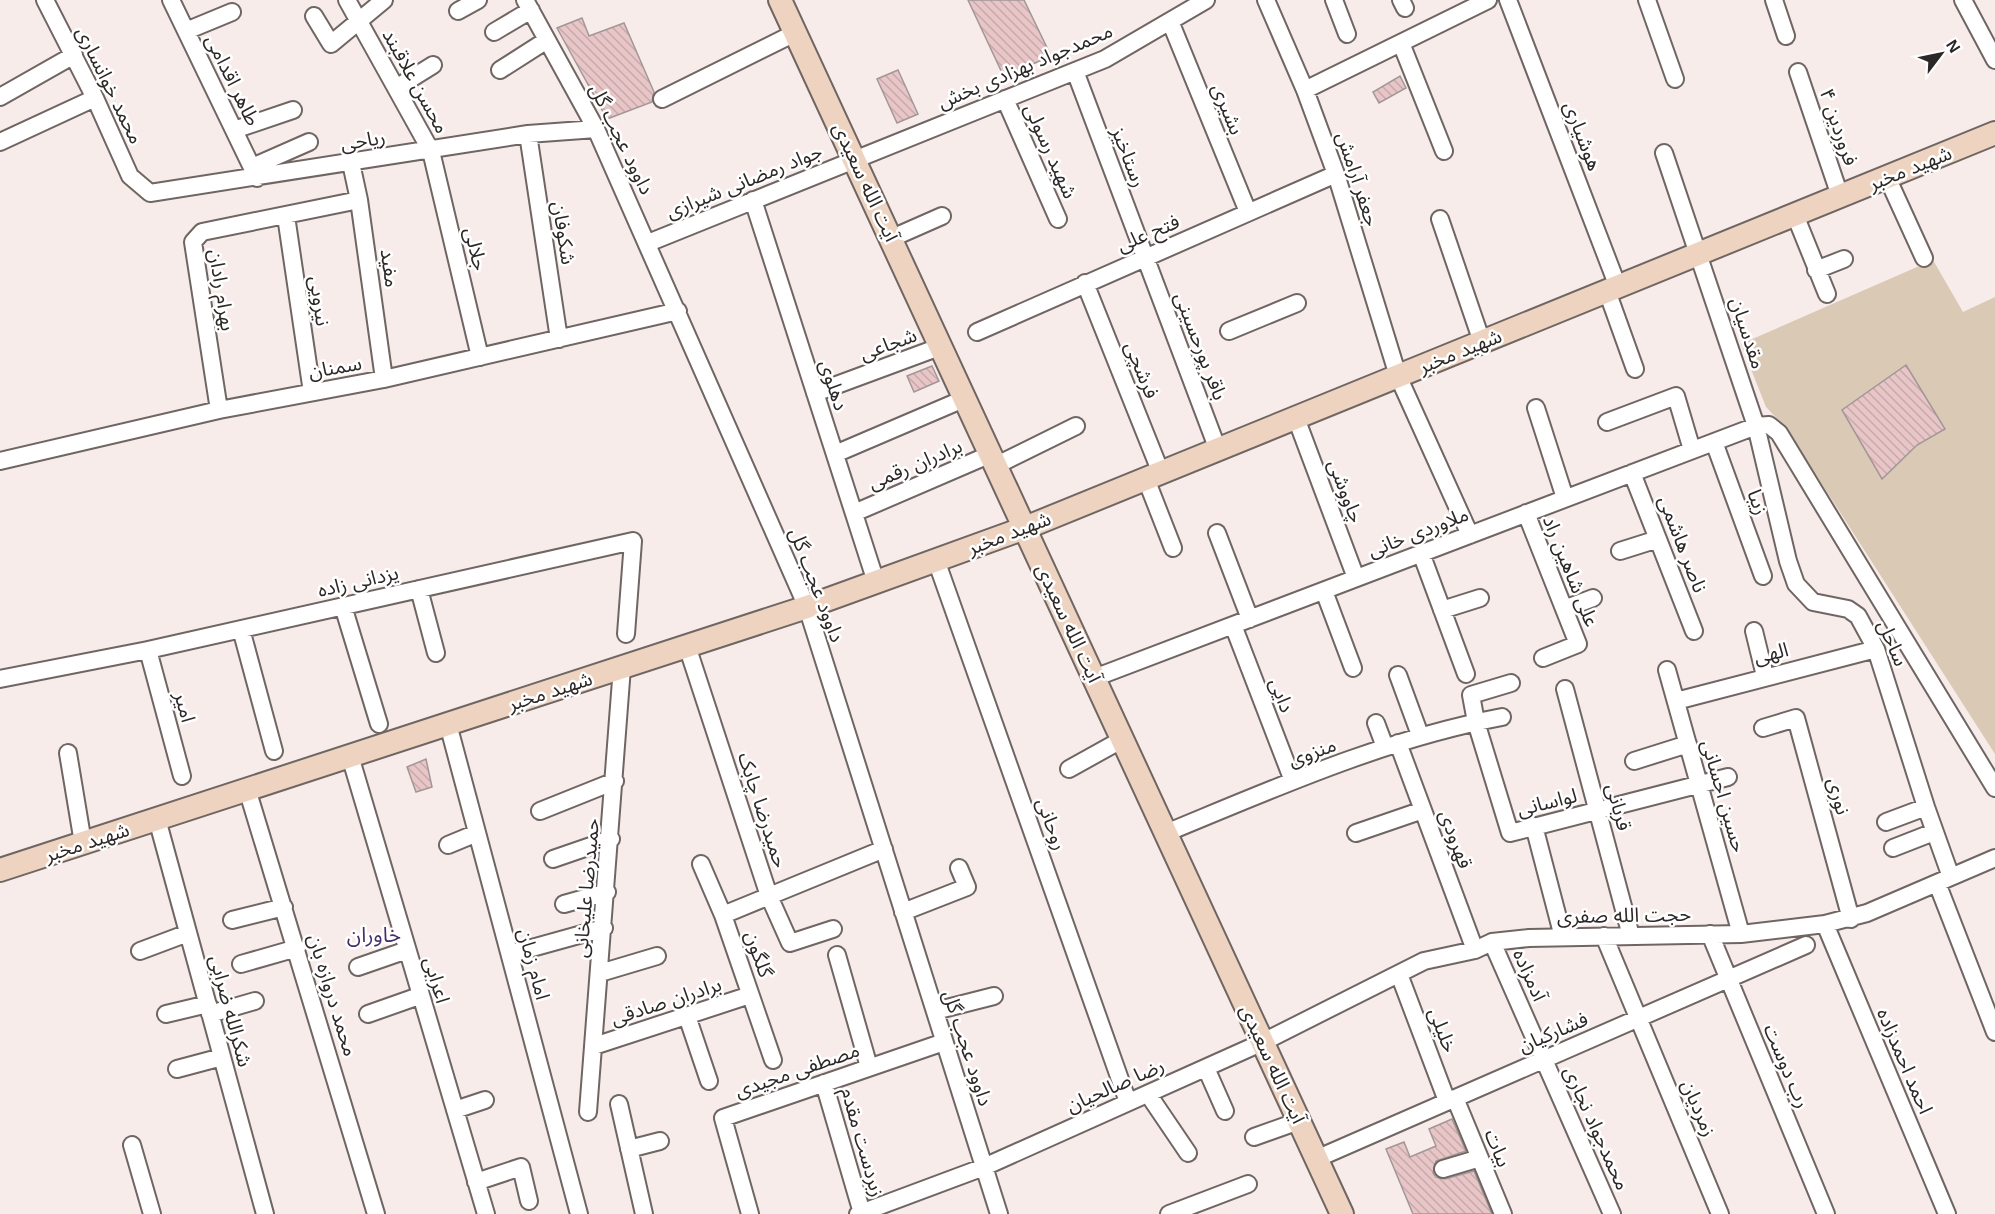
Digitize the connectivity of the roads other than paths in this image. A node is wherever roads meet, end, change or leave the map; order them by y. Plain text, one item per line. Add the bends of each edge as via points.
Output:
1 (45, 0) edge
2 (171, 0) edge
3 (347, 0) edge
4 (384, 0) edge
5 (478, 0) edge
6 (780, 0) edge
7 (1206, 0) edge
8 (1266, 0) edge
9 (1334, 0) edge
10 (1488, 0) edge
11 (1508, 0) edge
12 (1647, 0) edge
13 (1774, 0) edge
14 (1963, 0) edge
15 (528, 5) edge
16 (459, 11) dead end
17 (232, 12) dead end
18 (314, 16) dead end
19 (358, 20) junction
20 (1170, 21) junction
21 (186, 31) junction
22 (494, 32) dead end
23 (795, 33) junction
24 (1347, 34) dead end
25 (1786, 36) dead end
26 (547, 40) junction
27 (1401, 44) junction
28 (74, 55) junction
29 (1995, 60) edge
30 (433, 65) dead end
31 (500, 70) dead end
32 (1075, 71) junction
33 (1798, 72) dead end
34 (1675, 78) dead end
35 (396, 88) junction
36 (1305, 90) junction
37 (0, 97) edge
38 (95, 98) junction
39 (662, 99) dead end
40 (1005, 99) junction
41 (293, 110) dead end
42 (596, 129) junction
43 (234, 130) junction
44 (1995, 133) edge
45 (528, 134) junction
46 (0, 142) edge
47 (309, 142) dead end
48 (431, 151) junction
49 (1444, 151) dead end
50 (1664, 153) dead end
51 (855, 159) junction
52 (351, 163) junction
53 (254, 172) junction
54 (1336, 174) junction
55 (1887, 177) junction
56 (140, 185) joint
57 (1840, 196) junction
58 (359, 200) junction
59 (753, 200) junction
60 (1248, 212) junction
61 (1795, 215) junction
62 (286, 216) junction
63 (942, 216) dead end
64 (1058, 219) dead end
65 (1440, 219) dead end
66 (892, 238) junction
67 (648, 243) junction
68 (1700, 253) junction
69 (1145, 257) junction
70 (1923, 258) dead end
71 (1844, 259) dead end
72 (1816, 270) junction
73 (1084, 283) junction
74 (1612, 289) junction
75 (1827, 294) dead end
76 (1297, 303) dead end
77 (678, 311) junction
78 (1229, 331) dead end
79 (977, 332) dead end
80 (559, 339) junction
81 (1482, 342) junction
82 (942, 346) junction
83 (480, 357) junction
84 (1635, 369) dead end
85 (1398, 376) junction
86 (384, 379) junction
87 (312, 392) junction
88 (815, 393) junction
89 (966, 398) junction
90 (1536, 408) dead end
91 (219, 410) junction
92 (1296, 418) junction
93 (1607, 422) dead end
94 (1076, 426) dead end
95 (1756, 426) junction
96 (1714, 442) junction
97 (1218, 450) junction
98 (1692, 450) junction
99 (835, 454) junction
100 (994, 459) junction
101 (0, 460) edge
102 (1632, 473) junction
103 (1154, 476) junction
104 (1565, 498) junction
105 (854, 513) junction
106 (1526, 513) junction
107 (1025, 528) junction
108 (1218, 533) dead end
109 (1470, 535) junction
110 (1658, 539) junction
111 (1173, 548) dead end
112 (1620, 551) dead end
113 (1421, 553) junction
114 (936, 560) junction
115 (1763, 576) dead end
116 (1356, 578) junction
117 (876, 582) junction
118 (419, 589) junction
119 (1324, 591) junction
120 (1480, 598) dead end
121 (1593, 598) dead end
122 (343, 606) junction
123 (807, 607) junction
124 (1564, 609) junction
125 (1442, 610) junction
126 (1250, 619) junction
127 (1233, 625) junction
128 (241, 629) junction
129 (1695, 631) dead end
130 (1754, 631) dead end
131 (626, 634) dead end
132 (687, 646) junction
133 (1876, 649) junction
134 (148, 650) junction
135 (436, 653) dead end
136 (1543, 658) dead end
137 (622, 668) junction
138 (1353, 668) dead end
139 (1667, 670) dead end
140 (1466, 674) dead end
141 (1398, 675) dead end
142 (1765, 676) junction
143 (1094, 678) junction
144 (0, 679) edge
145 (1511, 684) dead end
146 (1565, 689) dead end
147 (1676, 701) junction
148 (1502, 717) dead end
149 (1476, 722) junction
150 (1376, 723) dead end
151 (379, 724) dead end
152 (448, 724) junction
153 (1763, 728) dead end
154 (1420, 735) junction
155 (1123, 739) junction
156 (1688, 744) junction
157 (1392, 745) junction
158 (274, 751) dead end
159 (68, 753) dead end
160 (350, 756) junction
161 (1634, 761) dead end
162 (1069, 769) dead end
163 (182, 776) dead end
164 (1728, 777) dead end
165 (615, 781) junction
166 (1293, 781) junction
167 (1699, 786) junction
168 (1995, 788) edge
169 (247, 789) junction
170 (1926, 807) junction
171 (1423, 810) junction
172 (540, 811) dead end
173 (1598, 811) junction
174 (157, 819) junction
175 (1886, 822) dead end
176 (1534, 826) junction
177 (1934, 831) junction
178 (477, 832) junction
179 (1166, 833) junction
180 (1356, 833) dead end
181 (611, 840) junction
182 (83, 843) junction
183 (448, 845) dead end
184 (1893, 848) dead end
185 (884, 849) junction
186 (1995, 858) edge
187 (553, 860) dead end
188 (701, 864) dead end
189 (959, 868) dead end
190 (0, 870) edge
191 (1944, 880) junction
192 (607, 891) junction
193 (770, 896) junction
194 (564, 904) dead end
195 (284, 907) junction
196 (903, 912) junction
197 (723, 915) junction
198 (1851, 919) junction
199 (232, 920) dead end
200 (1825, 924) junction
201 (604, 928) junction
202 (833, 929) dead end
203 (188, 933) junction
204 (1710, 934) junction
205 (1741, 934) junction
206 (1604, 936) junction
207 (1631, 936) junction
208 (1563, 937) junction
209 (1492, 942) junction
210 (1806, 945) dead end
211 (297, 948) junction
212 (407, 950) junction
213 (1475, 950) junction
214 (140, 951) dead end
215 (510, 954) junction
216 (837, 955) dead end
217 (657, 956) dead end
218 (241, 964) dead end
219 (358, 967) dead end
220 (600, 973) junction
221 (1399, 974) junction
222 (1727, 979) junction
223 (750, 995) junction
224 (419, 996) junction
225 (993, 996) dead end
226 (255, 1001) dead end
227 (209, 1009) junction
228 (934, 1011) junction
229 (166, 1014) dead end
230 (368, 1014) dead end
231 (687, 1016) junction
232 (1639, 1018) junction
233 (1995, 1032) edge
234 (944, 1042) junction
235 (1263, 1042) junction
236 (594, 1046) junction
237 (222, 1057) junction
238 (1544, 1059) junction
239 (773, 1060) dead end
240 (869, 1067) junction
241 (1206, 1068) junction
242 (177, 1069) dead end
243 (709, 1081) dead end
244 (824, 1083) junction
245 (1148, 1094) junction
246 (485, 1100) dead end
247 (1451, 1100) junction
248 (1128, 1102) junction
249 (619, 1104) dead end
250 (455, 1110) junction
251 (1225, 1111) dead end
252 (588, 1112) dead end
253 (1299, 1121) junction
254 (1254, 1137) dead end
255 (660, 1141) dead end
256 (132, 1145) dead end
257 (629, 1149) junction
258 (1188, 1153) dead end
259 (1480, 1158) junction
260 (1316, 1159) junction
261 (984, 1167) junction
262 (1443, 1169) dead end
263 (476, 1182) junction
264 (1248, 1184) dead end
265 (529, 1201) dead end
266 (860, 1213) edge
267 (152, 1214) edge
268 (265, 1214) edge
269 (376, 1214) edge
270 (486, 1214) edge
271 (579, 1214) edge
272 (644, 1214) edge
273 (750, 1214) edge
274 (999, 1214) edge
275 (1169, 1214) edge
276 (1342, 1214) edge
277 (1503, 1214) edge
278 (1612, 1214) edge
279 (1720, 1214) edge
280 (1826, 1214) edge
281 (1947, 1214) edge

1 - 28 street, محمد خوانساری
2 - 21 street, طاهر اقدامی
3 - 19 street, محسن علاقبند
4 - 19 street
5 - 16 street
6 - 23 main road, آیت الله سعیدی
7 - 20 street, محمدجواد بهزادی بخش
8 - 36 street, جعفر آرامش
9 - 24 street
10 - 27 street
11 - 74 street, هوشیاری
12 - 34 street
13 - 25 street
14 - 29 street
15 - 22 street
15 - 26 street, داوود عجب گل
17 - 21 street
18 - 19 street via 331,44
19 - 35 street, محسن علاقبند
20 - 32 street, محمدجواد بهزادی بخش via 1105,59
20 - 60 street, بشیری
21 - 43 street, طاهر اقدامی
23 - 39 street
23 - 51 main road, آیت الله سعیدی
26 - 31 street
26 - 42 street, داوود عجب گل
27 - 36 street
27 - 49 street
28 - 37 street
28 - 38 street, محمد خوانساری
30 - 35 street
32 - 40 street, محمدجواد بهزادی بخش
32 - 69 street, رستاخیز
33 - 57 street, فروردین ۴
35 - 48 street, محسن علاقبند
36 - 54 street, جعفر آرامش
38 - 46 street
38 - 56 street, محمد خوانساری via 130,176
40 - 51 street, محمدجواد بهزادی بخش
40 - 64 street, شهید رسولی
41 - 43 street
42 - 45 street, ریاحی
42 - 67 street, داوود عجب گل
43 - 53 street, طاهر اقدامی
44 - 55 main road, شهید مخبر
45 - 48 street, ریاحی
45 - 80 street, شکوفان
47 - 53 street
48 - 52 street, ریاحی
48 - 83 street, جلالی
50 - 68 street, مقدسیان
51 - 59 street, جواد رمضانی شیرازی
51 - 66 main road, آیت الله سعیدی
52 - 53 street, ریاحی
52 - 58 street, مفید
53 - 56 street, ریاحی via 150,193
54 - 60 street, فتح علی
54 - 85 street, جعفر آرامش
55 - 57 main road, شهید مخبر
55 - 70 street
57 - 61 main road, شهید مخبر
58 - 62 street, بهرام رادان
58 - 86 street, مفید
59 - 67 street, جواد رمضانی شیرازی
59 - 88 street, دهلوی
60 - 69 street, فتح علی
61 - 68 main road, شهید مخبر
61 - 72 street
62 - 87 street, نیرویی
62 - 91 street, بهرام رادان via 202,232 193,242
63 - 66 street
65 - 81 street
66 - 82 main road, آیت الله سعیدی
67 - 77 street, داوود عجب گل
68 - 74 main road, شهید مخبر
68 - 95 street, مقدسیان
69 - 73 street, فتح علی
69 - 97 street, باقر پورحسینی
71 - 72 street
72 - 75 street
73 - 79 street, فتح علی
73 - 103 street, فرشچی
74 - 81 main road, شهید مخبر
74 - 84 street, هوشیاری
76 - 78 street
77 - 80 street, سمنان
77 - 123 street, داوود عجب گل
80 - 83 street, سمنان
81 - 85 main road, شهید مخبر
82 - 88 street, شجاعی
82 - 89 main road, آیت الله سعیدی
83 - 86 street, سمنان
85 - 92 main road, شهید مخبر
85 - 109 street, جعفر آرامش
86 - 87 street, سمنان
87 - 91 street, سمنان
88 - 99 street, دهلوی
89 - 99 street
89 - 100 main road, آیت الله سعیدی
90 - 104 street
91 - 101 street, سمنان
92 - 97 main road, شهید مخبر
92 - 116 street, چاووشی
93 - 98 street via 1676,396
94 - 100 street, برادران رقمی
95 - 96 street, ملاوردی خانی
95 - 133 street, ساحل via 1797,584 1813,602 1848,609 1858,616
95 - 168 street via 1769,424 1779,433
96 - 98 street, ملاوردی خانی
96 - 115 street, زیبا
97 - 103 main road, شهید مخبر
98 - 102 street, ملاوردی خانی
99 - 105 street, دهلوی
100 - 105 street, برادران رقمی
100 - 107 main road, آیت الله سعیدی
102 - 104 street, ملاوردی خانی
102 - 110 street, ناصر هاشمی
103 - 107 main road, شهید مخبر
103 - 111 street, فرشچی
104 - 106 street, ملاوردی خانی
105 - 117 street, دهلوی
106 - 109 street, ملاوردی خانی
106 - 124 street, علی شاهین راد
107 - 114 main road, شهید مخبر
107 - 143 main road, آیت الله سعیدی
108 - 126 street
109 - 113 street, ملاوردی خانی
110 - 112 street
110 - 129 street, ناصر هاشمی
113 - 116 street, ملاوردی خانی
113 - 125 street
114 - 117 main road, شهید مخبر
114 - 248 street, روحانی
116 - 119 street, ملاوردی خانی
117 - 123 main road, شهید مخبر
118 - 122 street, یزدانی زاده
118 - 131 street, یزدانی زاده via 633,541
118 - 135 street
119 - 126 street, ملاوردی خانی
119 - 138 street
120 - 125 street
121 - 124 street
122 - 128 street, یزدانی زاده
122 - 151 street
123 - 132 main road, شهید مخبر
123 - 185 street, داوود عجب گل
124 - 136 street, علی شاهین راد via 1578,644
125 - 140 street
126 - 127 street, ملاوردی خانی
127 - 143 street, ملاوردی خانی
127 - 166 street, دایی
128 - 134 street, یزدانی زاده
128 - 158 street
130 - 142 street
132 - 137 main road, شهید مخبر
132 - 193 street, حمیدرضا چابک
133 - 142 street, الهی
133 - 170 street, ساحل
134 - 144 street, یزدانی زاده
134 - 163 street, امیر
137 - 152 main road, شهید مخبر
137 - 165 street, حمیدرضا علیخانی
139 - 147 street, حسین احسانی
141 - 154 street
142 - 147 street, الهی
143 - 155 main road, آیت الله سعیدی
145 - 149 street via 1471,695
146 - 173 street, قربانی
147 - 156 street, حسین احسانی
148 - 149 street, منزوی
149 - 154 street, منزوی
149 - 176 street, لواسانی via 1510,833
150 - 157 street, قهرودی
152 - 160 main road, شهید مخبر
152 - 178 street, امام زمان
153 - 198 street, نوری via 1796,718
154 - 157 street, منزوی
155 - 162 street
155 - 179 main road, آیت الله سعیدی
156 - 161 street
156 - 167 street, حسین احسانی
157 - 166 street, منزوی
157 - 171 street, قهرودی
159 - 182 street
160 - 169 main road, شهید مخبر
160 - 212 street, اعرابی
164 - 167 street, لواسانی
165 - 172 street
165 - 181 street, حمیدرضا علیخانی
166 - 179 street, منزوی
167 - 173 street, لواسانی
167 - 205 street, حسین احسانی
169 - 174 main road, شهید مخبر
169 - 195 street, محمد دروازه بان
170 - 175 street
170 - 177 street, ساحل
171 - 180 street
171 - 213 street, قهرودی
173 - 176 street, لواسانی
173 - 207 street, قربانی
174 - 182 main road, شهید مخبر
174 - 203 street, شکرالله ضرابی
176 - 208 street
177 - 184 street
177 - 191 street, ساحل
178 - 183 street
178 - 215 street, امام زمان
179 - 235 main road, آیت الله سعیدی
181 - 187 street
181 - 192 street, حمیدرضا علیخانی
182 - 190 main road, شهید مخبر
185 - 193 street
185 - 196 street, داوود عجب گل
186 - 191 street, حجت الله صفری
188 - 197 street, گلگون
189 - 196 street via 967,887
191 - 198 street, حجت الله صفری
191 - 233 street, ساحل
192 - 194 street
192 - 201 street, حمیدرضا علیخانی
193 - 197 street
193 - 202 street, حمیدرضا چابک via 790,943
195 - 199 street
195 - 211 street, محمد دروازه بان
196 - 228 street, داوود عجب گل
197 - 223 street, گلگون
198 - 200 street, حجت الله صفری
200 - 205 street, حجت الله صفری
200 - 281 street, احمد احمدزاده
201 - 215 street
201 - 220 street, حمیدرضا علیخانی
203 - 214 street
203 - 227 street, شکرالله ضرابی
204 - 205 street, حجت الله صفری
204 - 207 street, حجت الله صفری
204 - 222 street, رب دوست
206 - 207 street, حجت الله صفری
206 - 208 street, حجت الله صفری
206 - 232 street, زمردیان
208 - 209 street, حجت الله صفری
209 - 213 street, حجت الله صفری
209 - 238 street, آدمزاده
210 - 222 street, فشارکیان
211 - 218 street
211 - 269 street, محمد دروازه بان
212 - 219 street
212 - 224 street, اعرابی
213 - 221 street, حجت الله صفری via 1424,961
215 - 271 street, امام زمان
216 - 240 street
217 - 220 street
220 - 236 street, حمیدرضا علیخانی
221 - 235 street, حجت الله صفری
221 - 247 street, خلیلی
222 - 232 street, فشارکیان
222 - 280 street, رب دوست
223 - 231 street, برادران صادقی
223 - 239 street, گلگون
224 - 230 street
224 - 250 street, اعرابی
225 - 228 street
226 - 227 street
227 - 229 street
227 - 237 street, شکرالله ضرابی
228 - 234 street, داوود عجب گل
231 - 236 street, برادران صادقی
231 - 243 street
232 - 238 street, فشارکیان
232 - 279 street, زمردیان
234 - 240 street, مصطفی مجیدی
234 - 261 street, داوود عجب گل
235 - 241 street, رضا صالحیان
235 - 253 main road, آیت الله سعیدی
236 - 252 street, حمیدرضا علیخانی
237 - 242 street
237 - 268 street, شکرالله ضرابی
238 - 247 street, فشارکیان
238 - 278 street, محمدجواد نجاری
240 - 244 street, مصطفی مجیدی
241 - 245 street, رضا صالحیان
241 - 251 street
244 - 266 street, زبردست مقدم
244 - 273 street, مصطفی مجیدی via 723,1118
245 - 248 street, رضا صالحیان
245 - 258 street
246 - 250 street
247 - 259 street, بیات
247 - 260 street, فشارکیان
248 - 261 street, رضا صالحیان
249 - 257 street
250 - 263 street, اعرابی
253 - 254 street
253 - 260 main road, آیت الله سعیدی
255 - 257 street
256 - 267 street
257 - 272 street
259 - 262 street
259 - 277 street, بیات
260 - 276 main road, آیت الله سعیدی
261 - 266 street, رضا صالحیان
261 - 274 street, داوود عجب گل
263 - 265 street via 521,1167
263 - 270 street, اعرابی
264 - 275 street

